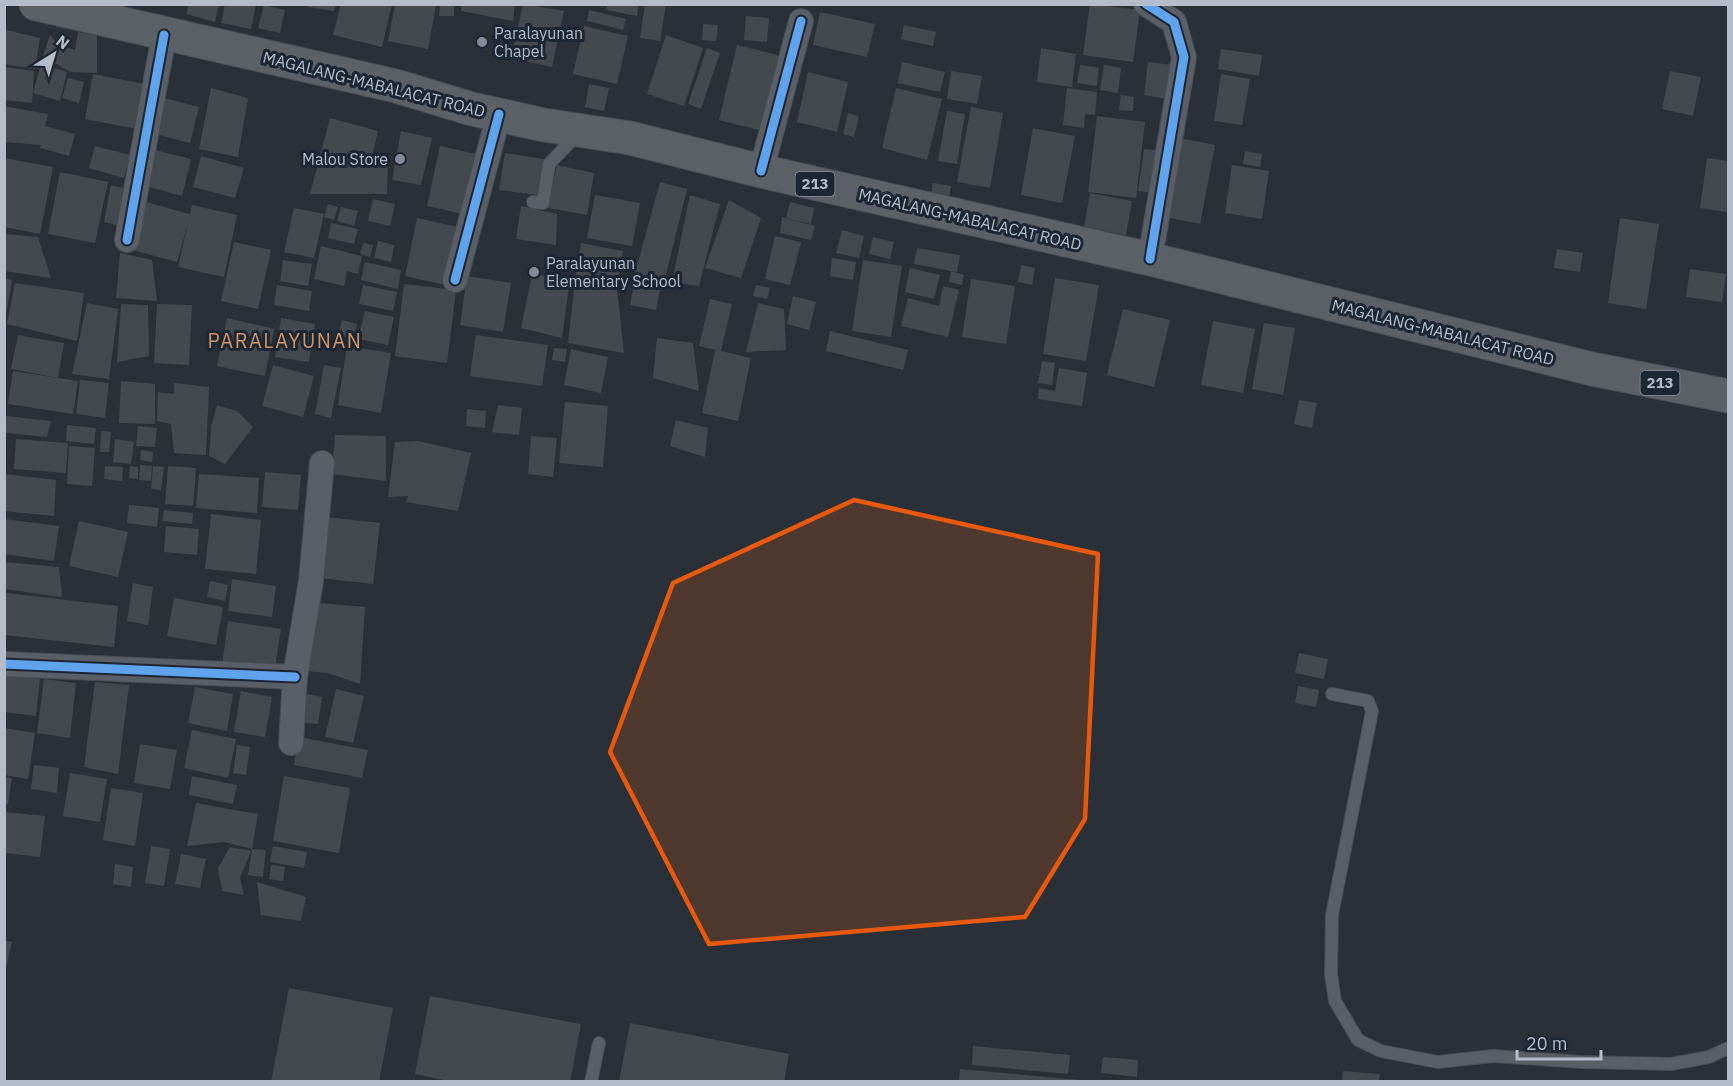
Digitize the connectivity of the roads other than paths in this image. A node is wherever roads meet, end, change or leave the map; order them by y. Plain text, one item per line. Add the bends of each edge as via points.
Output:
1 (36, 4) edge
2 (1146, 4) edge
3 (801, 21) dead end
4 (164, 35) junction
5 (499, 114) junction
6 (581, 131) junction
7 (761, 171) junction
8 (533, 202) dead end
9 (127, 240) dead end
10 (1150, 260) junction
11 (455, 280) dead end
12 (1728, 396) edge
13 (322, 463) dead end
14 (4, 664) edge
15 (295, 677) junction
16 (1332, 694) dead end
17 (291, 743) dead end
18 (599, 1043) dead end
19 (1728, 1048) edge
20 (591, 1082) edge

1 - 4 main road, MAGALANG-MABALACAT ROAD / 213
2 - 10 street via 1174,22 1184,57
3 - 7 street
4 - 5 main road, MAGALANG-MABALACAT ROAD / 213 via 396,86
4 - 9 street
5 - 6 main road, MAGALANG-MABALACAT ROAD / 213
5 - 11 street
6 - 7 main road, MAGALANG-MABALACAT ROAD / 213 via 630,138
6 - 8 lane via 549,164 543,203
7 - 10 main road, MAGALANG-MABALACAT ROAD / 213
10 - 12 main road, MAGALANG-MABALACAT ROAD / 213 via 1592,369
13 - 15 street via 311,581
14 - 15 street
15 - 17 street
16 - 19 lane via 1368,701 1372,711 1332,915 1331,974 1335,1001 1358,1040 1381,1050 1438,1062 1493,1056 1671,1064 1709,1057
18 - 20 lane

